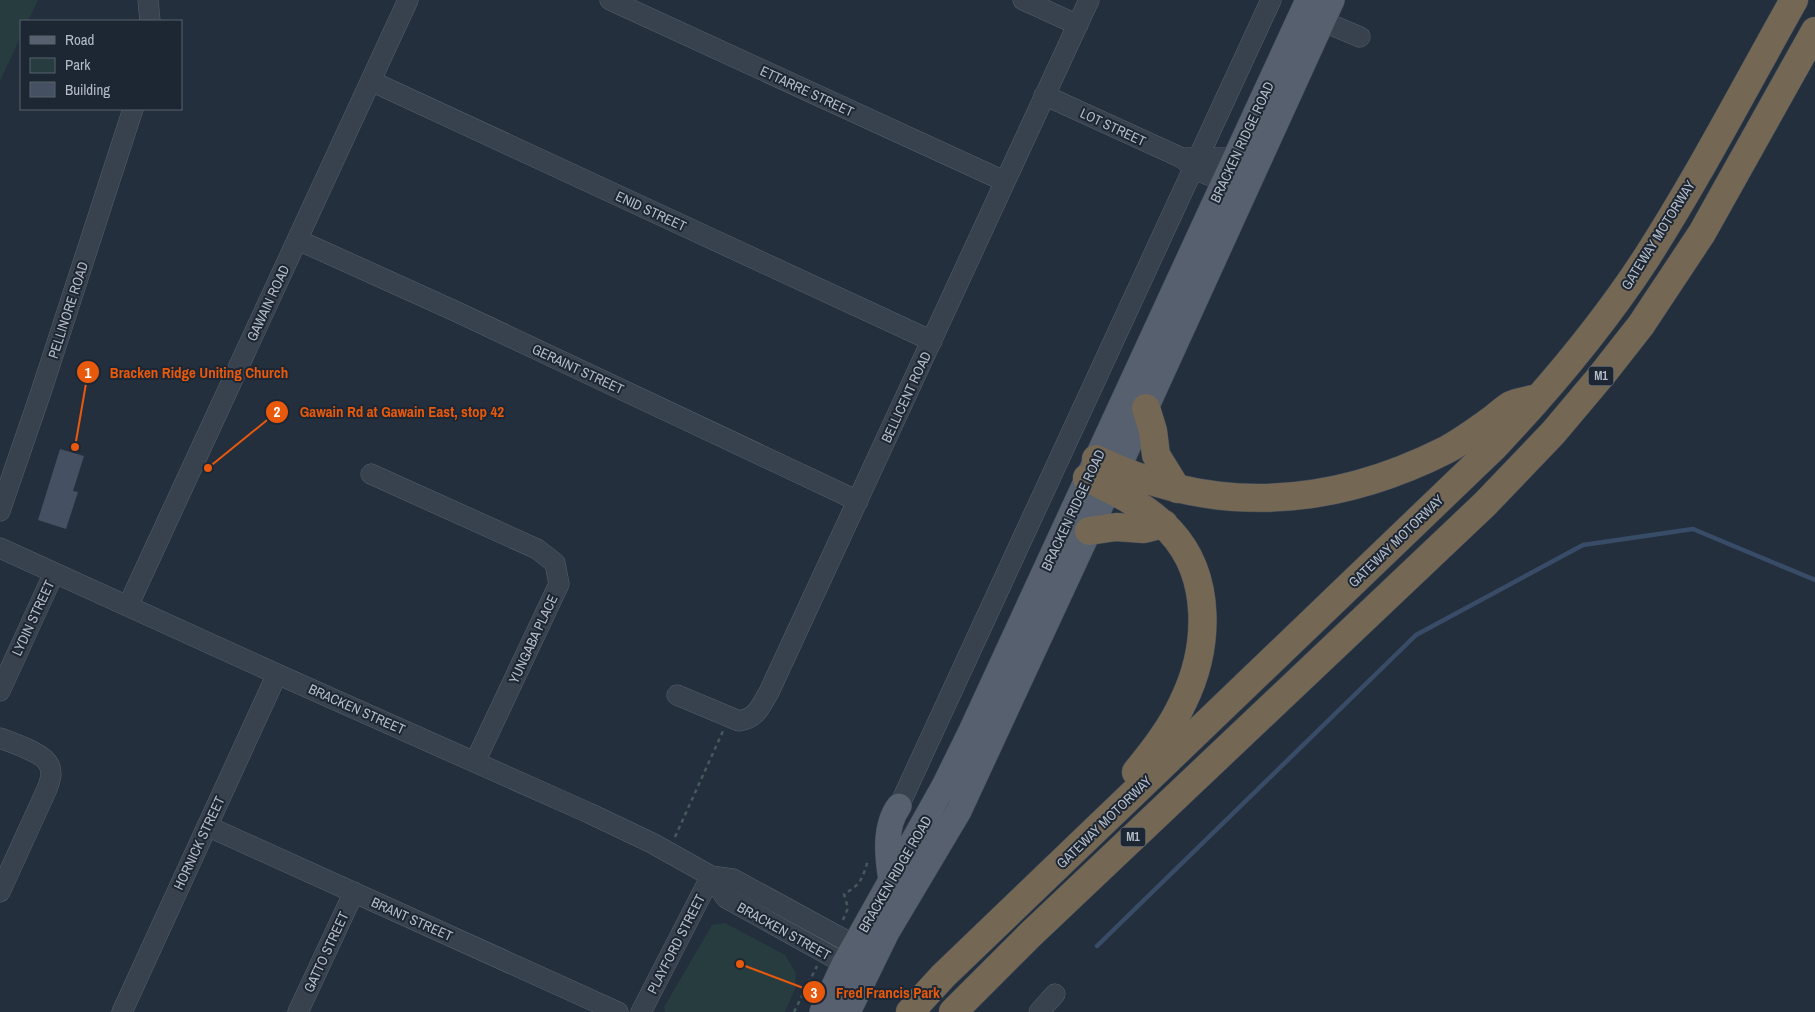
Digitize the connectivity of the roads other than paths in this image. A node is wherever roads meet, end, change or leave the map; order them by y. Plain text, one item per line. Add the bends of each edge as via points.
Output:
1 (148, 0) edge
2 (408, 0) edge
3 (610, 0) edge
4 (1023, 0) edge
5 (1089, 0) edge
6 (1271, 0) edge
7 (1308, 0) edge
8 (1794, 0) edge
9 (1327, 11) edge
10 (150, 20) edge
11 (1078, 25) junction
12 (1295, 26) junction
13 (1815, 31) edge
14 (1360, 37) dead end
15 (371, 81) junction
16 (1044, 95) junction
17 (133, 110) edge
18 (1191, 161) junction
19 (1238, 170) junction
20 (1004, 182) junction
21 (298, 240) junction
22 (932, 341) junction
23 (1539, 398) junction
24 (1146, 408) junction
25 (371, 474) dead end
26 (1102, 474) junction
27 (1177, 489) junction
28 (858, 501) junction
29 (0, 511) edge
30 (1164, 524) junction
31 (1089, 531) junction
32 (0, 548) edge
33 (54, 573) junction
34 (128, 606) junction
35 (276, 674) junction
36 (0, 691) edge
37 (677, 695) dead end
38 (0, 738) edge
39 (475, 762) junction
40 (1122, 805) junction
41 (899, 806) joint
42 (207, 826) junction
43 (712, 876) junction
44 (891, 880) junction
45 (0, 892) edge
46 (354, 892) junction
47 (860, 960) junction
48 (1055, 994) dead end
49 (122, 1012) edge
50 (298, 1012) edge
51 (618, 1012) edge
52 (641, 1012) edge
53 (822, 1012) edge
54 (848, 1012) edge
55 (910, 1012) edge
56 (953, 1012) edge
57 (1039, 1012) edge

1 - 10 street
2 - 15 street, GAWAIN ROAD
3 - 20 street, ETTARRE STREET
4 - 11 street
5 - 11 street, BELLICENT ROAD
6 - 18 street
7 - 12 main road, BRACKEN RIDGE ROAD
8 - 23 highway, GATEWAY MOTORWAY / M1 via 1684,196 1644,260 1616,302
9 - 12 street
9 - 14 street
9 - 19 main road, BRACKEN RIDGE ROAD
11 - 16 street, BELLICENT ROAD
12 - 19 main road, BRACKEN RIDGE ROAD
13 - 56 highway, M1 via 1674,277 1641,325 1553,433 1484,504
15 - 21 street, GAWAIN ROAD
15 - 22 street, ENID STREET
16 - 18 street, LOT STREET
16 - 20 street, BELLICENT ROAD
17 - 29 street, PELLINORE ROAD
18 - 19 street, LOT STREET via 1212,176
18 - 41 street
19 - 24 main road, BRACKEN RIDGE ROAD
19 - 26 main road, BRACKEN RIDGE ROAD
20 - 22 street, BELLICENT ROAD
21 - 28 street, GERAINT STREET
21 - 34 street, GAWAIN ROAD
22 - 28 street, BELLICENT ROAD
23 - 27 highway via 1512,404 1448,449 1410,467 1336,490 1261,498 1217,496
23 - 40 highway, GATEWAY MOTORWAY / M1 via 1493,448
24 - 26 main road, BRACKEN RIDGE ROAD
24 - 27 highway via 1156,455
25 - 39 street, YUNGABA PLACE via 537,549 555,564 559,584
26 - 27 highway
26 - 30 highway
26 - 31 main road, BRACKEN RIDGE ROAD
26 - 44 main road, BRACKEN RIDGE ROAD via 945,784
28 - 37 street, BELLICENT ROAD via 758,712 739,721
30 - 31 highway via 1144,529 1116,526
30 - 40 highway via 1191,561 1199,584 1202,638 1183,701 1154,751 1129,780
31 - 47 main road, BRACKEN RIDGE ROAD via 959,811
32 - 33 street, BRACKEN STREET
33 - 34 street, BRACKEN STREET
33 - 36 street, LYDIN STREET
34 - 35 street, BRACKEN STREET
35 - 39 street, BRACKEN STREET
35 - 42 street, HORNICK STREET
38 - 45 street via 57,765
39 - 43 street, BRACKEN STREET via 652,843
40 - 55 highway, GATEWAY MOTORWAY / M1 via 950,969
41 - 44 main road via 890,823 888,860
42 - 46 street, BRANT STREET
42 - 49 street, HORNICK STREET
43 - 47 street, BRACKEN STREET via 726,898
43 - 52 street, PLAYFORD STREET
44 - 47 main road, BRACKEN RIDGE ROAD
46 - 50 street, GATTO STREET
46 - 51 street, BRANT STREET
47 - 53 main road, BRACKEN RIDGE ROAD
47 - 54 main road, BRACKEN RIDGE ROAD
48 - 57 street

